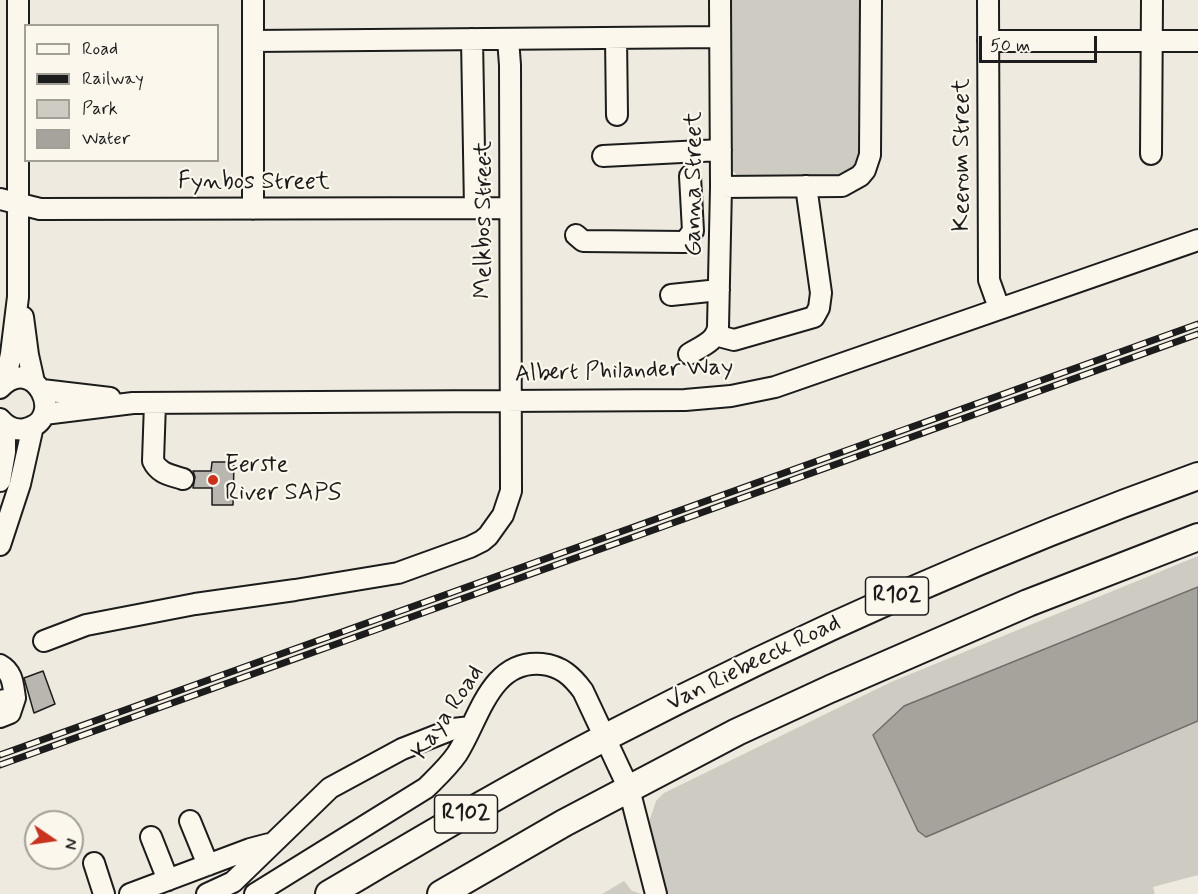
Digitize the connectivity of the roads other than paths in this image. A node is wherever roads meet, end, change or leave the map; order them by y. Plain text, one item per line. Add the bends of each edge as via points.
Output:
1 (18, 0) edge
2 (253, 0) edge
3 (720, 0) edge
4 (871, 0) edge
5 (988, 0) edge
6 (1152, 0) edge
7 (720, 37) junction
8 (616, 38) junction
9 (472, 39) junction
10 (508, 39) junction
11 (253, 41) junction
12 (988, 41) junction
13 (1198, 41) edge
14 (1152, 42) junction
15 (617, 115) dead end
16 (721, 150) junction
17 (1151, 154) dead end
18 (603, 156) dead end
19 (690, 176) dead end
20 (806, 186) junction
21 (721, 187) junction
22 (9, 201) edge
23 (475, 208) junction
24 (510, 208) junction
25 (253, 209) junction
26 (693, 231) junction
27 (720, 231) junction
28 (576, 235) dead end
29 (1198, 240) edge
30 (719, 290) junction
31 (671, 295) dead end
32 (18, 297) junction
33 (999, 308) junction
34 (716, 336) junction
35 (689, 354) dead end
36 (2, 386) edge
37 (38, 386) junction
38 (511, 402) junction
39 (133, 403) junction
40 (155, 403) junction
41 (39, 420) junction
42 (2, 422) edge
43 (1198, 476) edge
44 (183, 479) dead end
45 (0, 481) edge
46 (1198, 537) edge
47 (0, 545) edge
48 (44, 641) dead end
49 (0, 665) edge
50 (7, 699) edge
51 (0, 717) edge
52 (471, 726) junction
53 (605, 737) junction
54 (629, 789) junction
55 (190, 821) dead end
56 (151, 837) dead end
57 (271, 843) junction
58 (94, 863) dead end
59 (208, 865) junction
60 (168, 880) junction
61 (104, 894) edge
62 (130, 894) edge
63 (207, 894) edge
64 (255, 894) edge
65 (329, 894) edge
66 (441, 894) edge
67 (656, 894) edge

1 - 22 street
2 - 11 street
3 - 7 street, Ganna Street
4 - 20 street via 868,163 860,176 848,184
5 - 12 street, Keerom Street
6 - 14 street
7 - 8 street
7 - 16 street, Ganna Street
8 - 10 street
8 - 15 street
9 - 10 street
9 - 11 street
9 - 23 street
10 - 24 street, Melkbos Street
11 - 25 street
12 - 14 street
12 - 33 street, Keerom Street via 989,280
13 - 14 street
14 - 17 street
16 - 18 street
16 - 21 street, Ganna Street
19 - 26 street
20 - 21 street
20 - 34 street via 820,293 817,314 734,340
21 - 27 street, Ganna Street
22 - 25 street, Fynbos Street via 40,209
22 - 32 street
23 - 24 street, Fynbos Street
23 - 25 street, Fynbos Street
24 - 38 street, Melkbos Street
26 - 27 street
26 - 28 street via 685,242 583,241
27 - 30 street, Ganna Street
29 - 33 street, Albert Philander Way
30 - 31 street
30 - 34 street, Ganna Street
32 - 36 street via 11,354
32 - 37 street
33 - 38 street, Albert Philander Way via 776,387 742,394 685,400
34 - 35 street
36 - 37 street, Albert Philander Way via 19,378
37 - 39 street, Albert Philander Way
37 - 41 street via 46,406
38 - 40 street, Albert Philander Way
38 - 48 street, Melkbos Street via 511,491 497,524 488,536 470,547 398,573 195,604 86,625
39 - 40 street, Albert Philander Way
39 - 41 street, Albert Philander Way
40 - 44 street via 153,461 162,472
41 - 42 street, Albert Philander Way via 19,429
41 - 47 street
42 - 45 street via 5,452
43 - 53 main road, Van Riebeeck Road / R102 via 999,552 886,601
46 - 54 main road, R102 via 1028,603 830,689
49 - 50 street via 12,678
50 - 51 street via 10,713
52 - 53 street, Kaya Road via 498,679 514,668 544,664 573,676
52 - 57 street via 402,749 330,788
52 - 64 street, Kaya Road via 448,766 426,788
53 - 54 street, Kaya Road
53 - 65 main road, Van Riebeeck Road / R102
54 - 66 main road, R102
54 - 67 street, Kaya Road
55 - 59 street
56 - 60 street
57 - 59 street
57 - 63 street via 233,882
58 - 61 street
59 - 60 street
60 - 62 street

